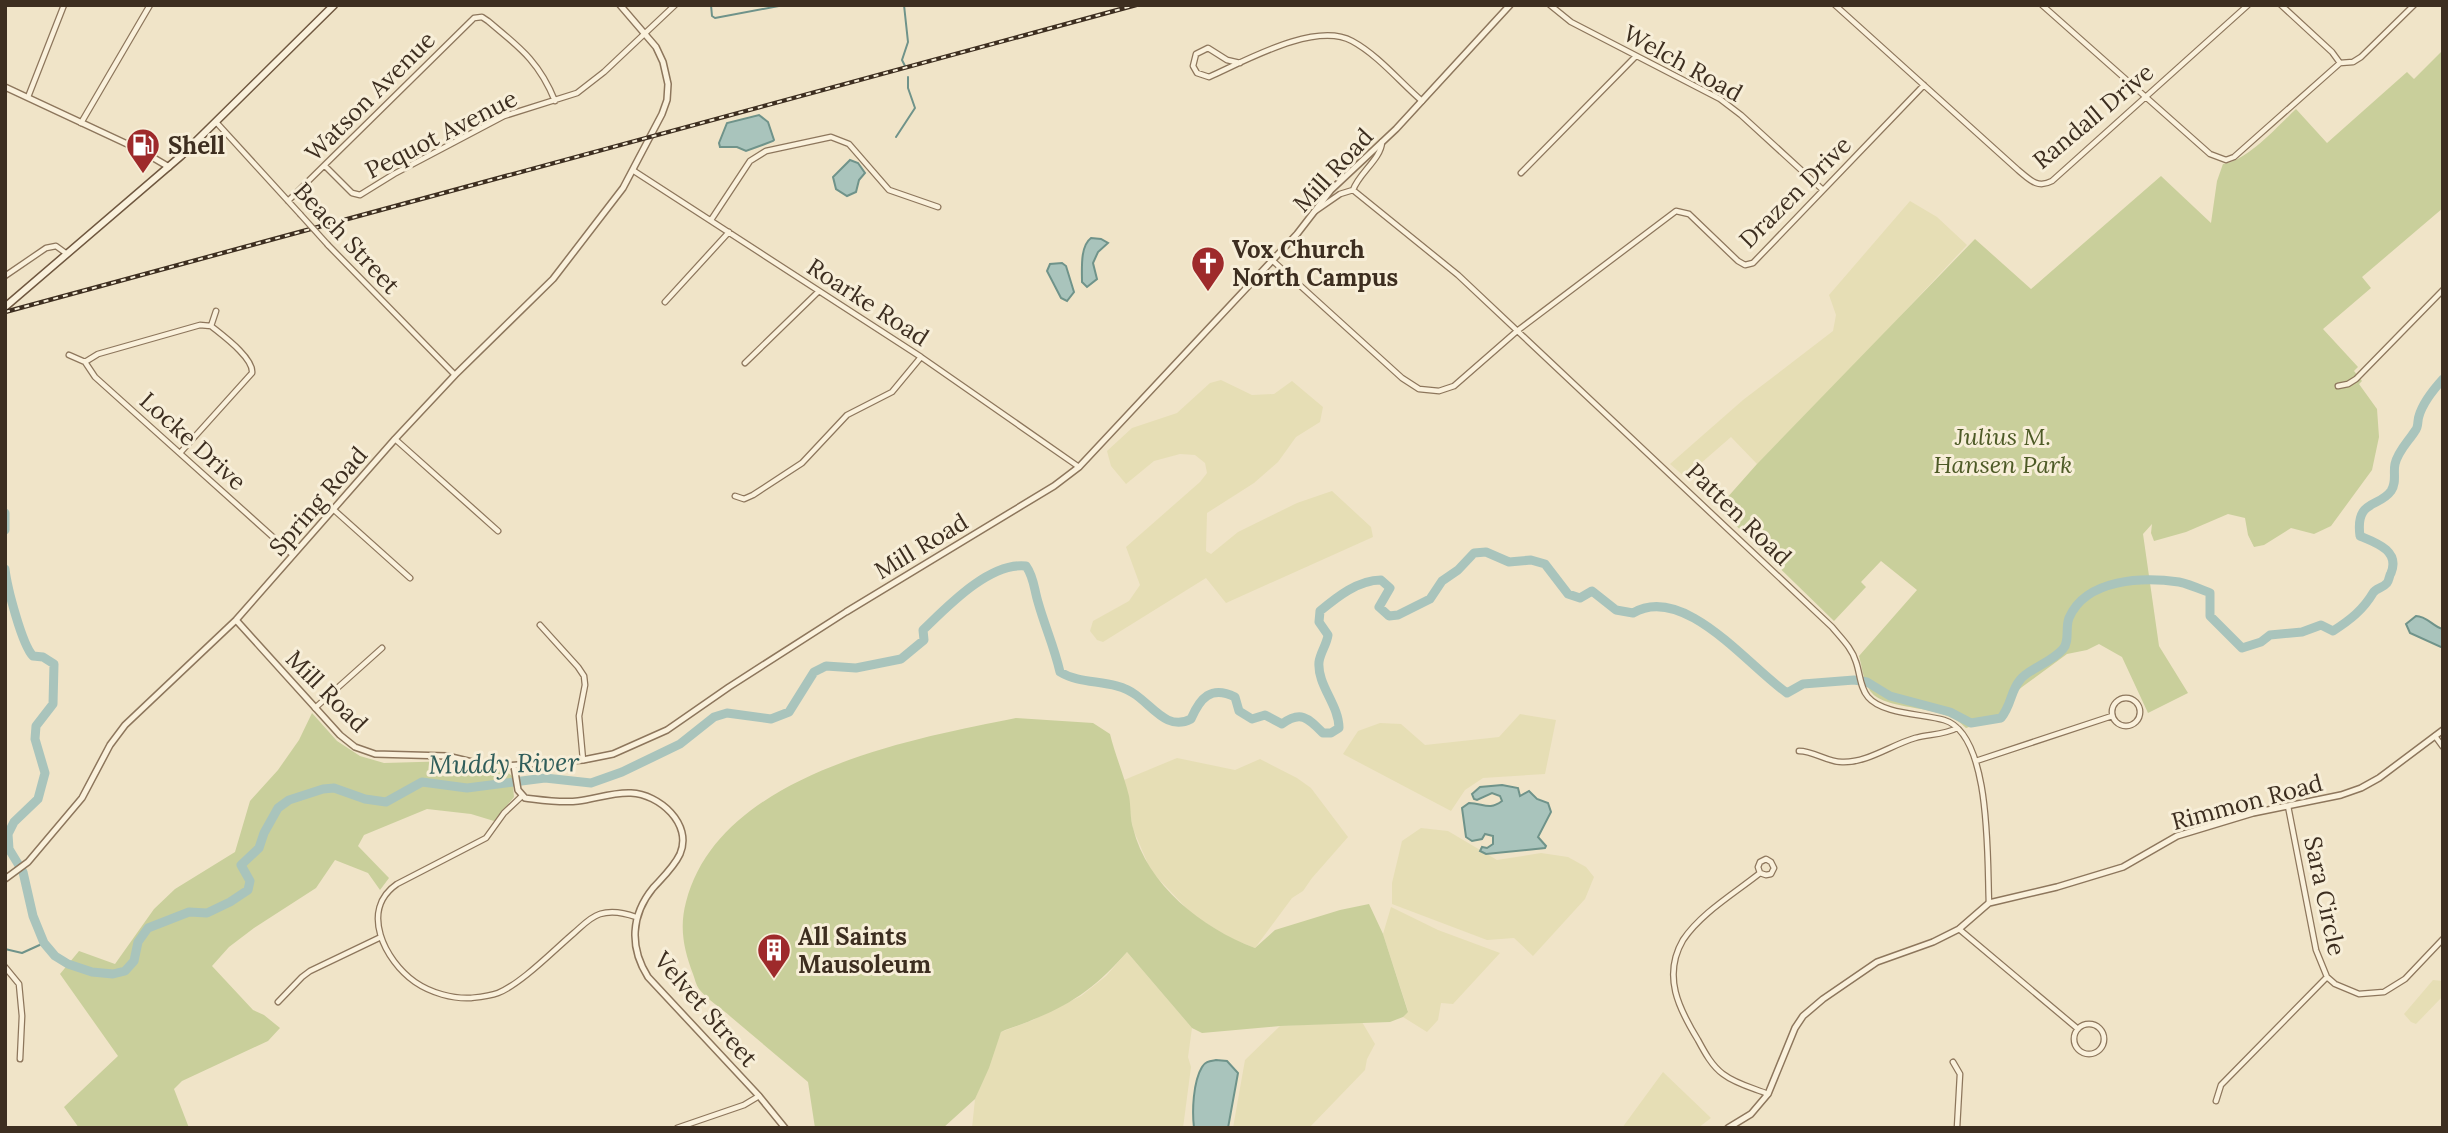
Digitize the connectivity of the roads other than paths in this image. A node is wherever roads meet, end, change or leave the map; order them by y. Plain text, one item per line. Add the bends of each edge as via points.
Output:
1 (64, 5) edge
2 (150, 5) edge
3 (334, 5) edge
4 (620, 5) edge
5 (675, 5) edge
6 (1510, 5) edge
7 (1550, 5) edge
8 (1835, 5) edge
9 (2042, 5) edge
10 (2248, 5) edge
11 (2281, 5) edge
12 (2414, 5) edge
13 (645, 34) junction
14 (1636, 56) junction
15 (2340, 62) junction
16 (1240, 63) junction
17 (1924, 85) junction
18 (5, 87) edge
19 (28, 97) junction
20 (2145, 97) junction
21 (555, 101) junction
22 (1422, 101) junction
23 (216, 122) junction
24 (81, 123) junction
25 (1382, 142) junction
26 (325, 166) junction
27 (169, 167) junction
28 (634, 171) junction
29 (1521, 173) dead end
30 (1353, 190) junction
31 (1823, 190) junction
32 (288, 201) junction
33 (938, 207) dead end
34 (1314, 212) junction
35 (711, 220) junction
36 (729, 232) junction
37 (67, 254) junction
38 (1272, 260) junction
39 (5, 276) edge
40 (2443, 290) edge
41 (819, 291) junction
42 (665, 302) dead end
43 (5, 307) edge
44 (216, 311) dead end
45 (211, 326) junction
46 (1517, 331) junction
47 (69, 355) dead end
48 (921, 357) junction
49 (85, 362) junction
50 (744, 363) dead end
51 (455, 375) junction
52 (2338, 386) dead end
53 (395, 439) junction
54 (180, 453) junction
55 (1079, 467) junction
56 (734, 496) dead end
57 (333, 509) junction
58 (498, 531) dead end
59 (293, 555) junction
60 (410, 578) dead end
61 (236, 620) junction
62 (540, 625) dead end
63 (382, 648) dead end
64 (315, 708) junction
65 (2112, 716) junction
66 (1958, 728) junction
67 (2443, 730) edge
68 (2435, 736) junction
69 (2443, 747) edge
70 (1799, 751) dead end
71 (583, 760) junction
72 (1976, 761) junction
73 (514, 766) junction
74 (522, 796) junction
75 (2288, 806) junction
76 (1760, 873) dead end
77 (5, 879) edge
78 (1989, 903) junction
79 (636, 917) junction
80 (1959, 929) junction
81 (381, 937) junction
82 (2443, 939) edge
83 (5, 967) edge
84 (2327, 977) junction
85 (278, 1002) dead end
86 (2078, 1029) junction
87 (20, 1059) dead end
88 (1953, 1062) dead end
89 (1768, 1094) junction
90 (759, 1096) junction
91 (2216, 1101) dead end
92 (677, 1128) edge
93 (785, 1128) edge
94 (1728, 1128) edge
95 (1957, 1128) edge

1 - 19 street
2 - 24 street
3 - 23 main road
4 - 13 street, Spring Road
5 - 13 street, Pequot Avenue
6 - 22 street, Mill Road
7 - 14 street, Welch Road via 1571,22
8 - 17 street, Randall Drive
9 - 20 street
10 - 20 street, Randall Drive
11 - 15 street
12 - 15 street via 2361,57
13 - 21 street, Pequot Avenue via 584,88
13 - 28 street, Spring Road via 661,56 668,80 665,107
14 - 29 street
14 - 31 street, Welch Road via 1731,107
15 - 20 street via 2234,158 2226,160 2210,154
16 - 16 street via 1209,77 1197,73 1193,59 1208,48
16 - 22 street via 1303,37 1334,34 1363,48
17 - 20 street, Randall Drive via 2040,185 2052,181
17 - 31 street, Drazen Drive
18 - 19 street
19 - 24 street
21 - 26 street, Pequot Avenue via 504,116 358,195
21 - 26 street, Watson Avenue via 537,65 478,17
22 - 25 street, Mill Road
23 - 27 main road
23 - 32 street, Beach Street
24 - 27 street
25 - 30 street
25 - 34 street, Mill Road
26 - 32 street, Watson Avenue
27 - 37 main road
28 - 35 street, Roarke Road
28 - 51 street, Spring Road via 552,279
30 - 34 street
30 - 46 street, Patten Road via 1439,258
31 - 46 street, Drazen Drive via 1753,263 1745,265 1689,214 1676,211
32 - 51 street, Beach Street, bridge
33 - 35 street via 889,190 849,144 831,137 766,151 750,161
34 - 38 street, Mill Road
35 - 36 street, Roarke Road
36 - 41 street, Roarke Road
36 - 42 street
37 - 39 street via 56,246 46,248
37 - 43 main road
38 - 46 street via 1419,389 1439,391 1454,386
38 - 55 street, Mill Road
40 - 52 street via 2356,379
41 - 48 street, Roarke Road
41 - 50 street
44 - 45 street
45 - 49 street via 200,325 98,354
45 - 54 street via 252,364 252,373
46 - 66 street, Patten Road via 1832,627 1851,651 1868,698 1884,708 1947,721
47 - 49 street, Locke Drive
48 - 55 street, Roarke Road
48 - 56 street via 892,392 847,415 802,463 744,499
49 - 54 street, Locke Drive via 95,377
51 - 53 street, Spring Road
53 - 57 street, Spring Road
53 - 58 street
54 - 59 street, Locke Drive
55 - 71 street, Mill Road via 667,730 613,754
57 - 59 street, Spring Road
57 - 60 street
59 - 61 street, Spring Road
61 - 64 street, Mill Road
61 - 77 street, Spring Road via 125,725 82,798 24,865
62 - 71 street via 584,676 579,716
63 - 64 street
64 - 73 street, Mill Road via 345,740 375,754 447,755
65 - 65 street via 2122,726 2131,725 2139,709 2131,699 2122,698 2112,707
65 - 72 street
66 - 70 street via 1850,761
66 - 72 street
67 - 68 street, Rimmon Road
68 - 69 street
68 - 75 street, Rimmon Road via 2361,788
71 - 73 street, Mill Road
72 - 78 street via 1985,797
73 - 74 street
74 - 79 street via 566,802 634,793 648,795 666,807 682,835 681,850
74 - 81 street via 486,838 390,889 379,907
75 - 78 street, Rimmon Road via 2177,835 2123,867
75 - 84 street, Sara Circle via 2316,950
76 - 89 street via 1691,929 1675,960 1673,979 1680,1010 1712,1064 1729,1078
78 - 80 street, Rimmon Road
79 - 81 street via 619,912 598,914 516,982 499,992 464,998 445,996 417,984 397,964
79 - 90 street, Velvet Street via 636,953 648,976
80 - 86 street
80 - 89 street, Rimmon Road via 1877,962 1813,1006 1795,1028
81 - 85 street via 310,971
82 - 84 street, Sara Circle via 2405,979 2384,992 2347,991
83 - 87 street via 19,984
84 - 91 street via 2221,1084
86 - 86 street via 2074,1040 2080,1051 2091,1054 2101,1049 2105,1038 2099,1028 2088,1024
88 - 95 street via 1960,1074
89 - 94 street, Rimmon Road via 1751,1114
90 - 92 street
90 - 93 street, Velvet Street

